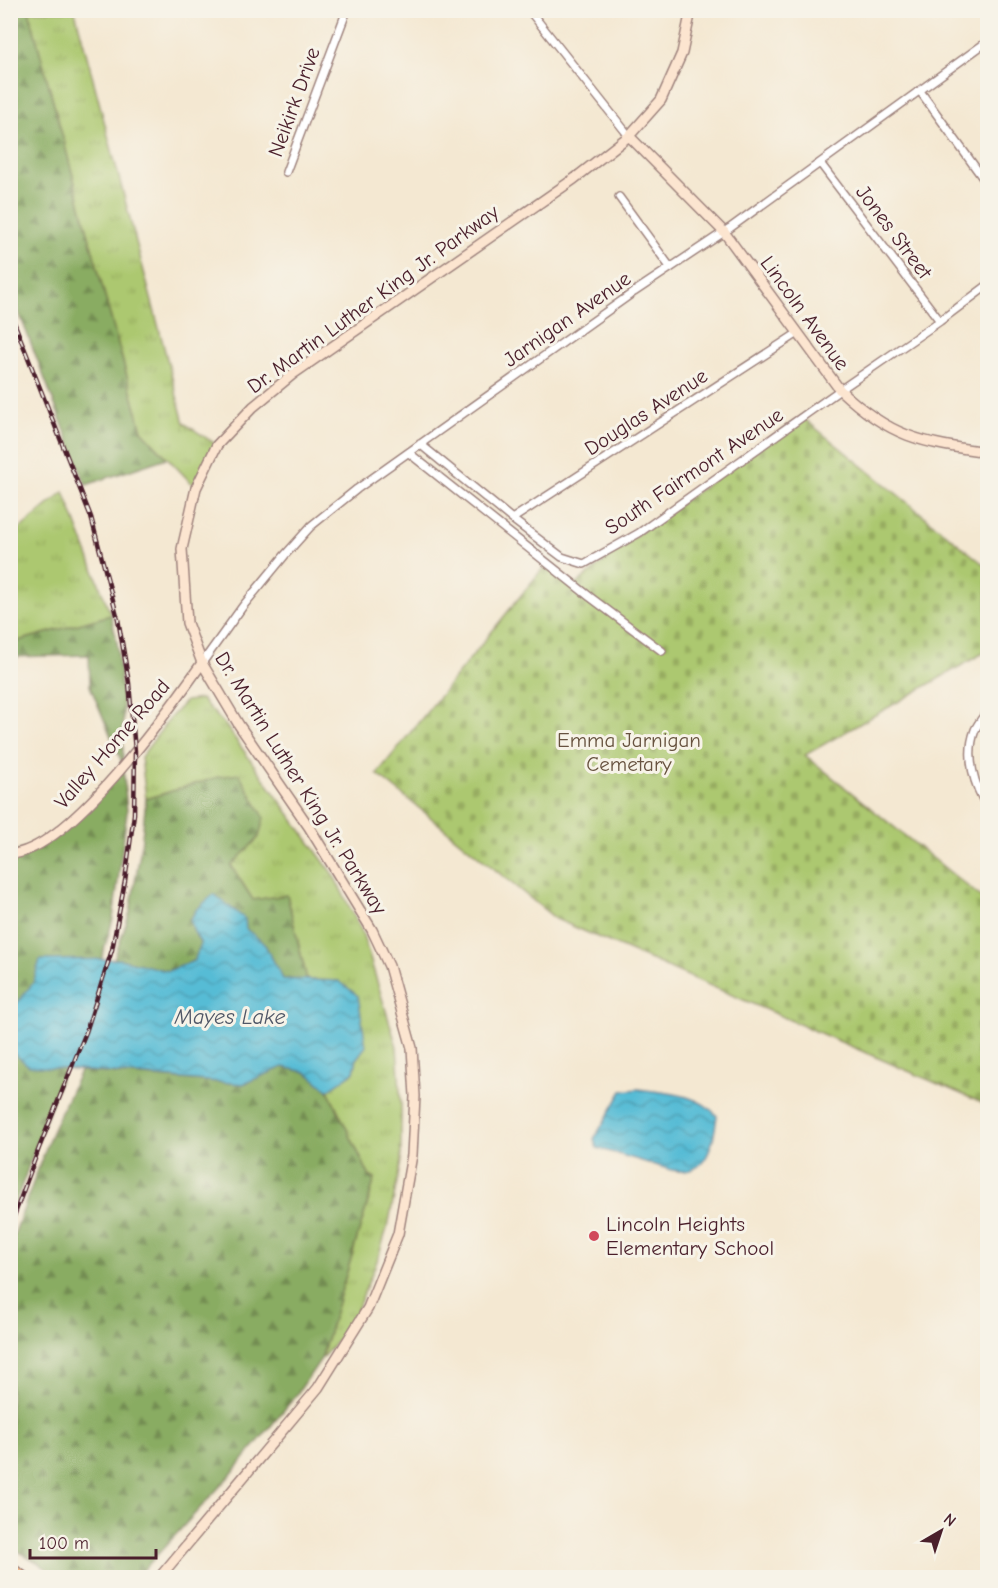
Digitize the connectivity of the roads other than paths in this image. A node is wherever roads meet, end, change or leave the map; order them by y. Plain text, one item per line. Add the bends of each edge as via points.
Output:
1 (347, 10) edge
2 (529, 10) edge
3 (691, 10) edge
4 (987, 41) edge
5 (920, 91) junction
6 (630, 136) junction
7 (820, 163) junction
8 (286, 172) dead end
9 (987, 185) edge
10 (619, 197) dead end
11 (724, 232) junction
12 (670, 267) junction
13 (987, 285) edge
14 (940, 321) junction
15 (798, 333) junction
16 (840, 390) junction
17 (420, 444) junction
18 (987, 452) edge
19 (409, 453) junction
20 (512, 519) junction
21 (662, 651) dead end
22 (202, 663) junction
23 (987, 710) edge
24 (986, 803) edge
25 (10, 854) edge
26 (10, 1569) edge
27 (23, 1578) edge
28 (159, 1578) edge

1 - 8 street, Neikirk Drive
2 - 6 street
3 - 6 main road, Dr. Martin Luther King Jr. Parkway via 682,52 661,100
4 - 5 street, Jarnigan Avenue
5 - 7 street, Jarnigan Avenue
5 - 9 street
6 - 11 main road, Lincoln Avenue
6 - 22 main road, Dr. Martin Luther King Jr. Parkway via 293,374 253,407 217,445 196,488 182,549 187,624
7 - 11 street, Jarnigan Avenue
7 - 14 street, Jones Street
10 - 12 street
11 - 12 street, Jarnigan Avenue
11 - 15 main road, Lincoln Avenue
12 - 17 street, Jarnigan Avenue
13 - 14 street, South Fairmont Avenue
14 - 16 street, South Fairmont Avenue
15 - 16 main road, Lincoln Avenue
15 - 20 street, Douglas Avenue
16 - 18 main road, Lincoln Avenue via 863,412 919,441
16 - 20 street, South Fairmont Avenue via 639,533 584,564 562,557
17 - 19 street, Jarnigan Avenue
17 - 20 street, South Fairmont Avenue
19 - 21 street
19 - 22 street, Jarnigan Avenue via 311,526 243,606
22 - 25 main road, Valley Home Road via 156,727 86,808 34,849
22 - 28 main road, Dr. Martin Luther King Jr. Parkway via 372,930 389,966 412,1048 415,1096 412,1155 398,1234 368,1308 318,1388
23 - 24 street via 975,730 971,752 973,778
26 - 27 highway

